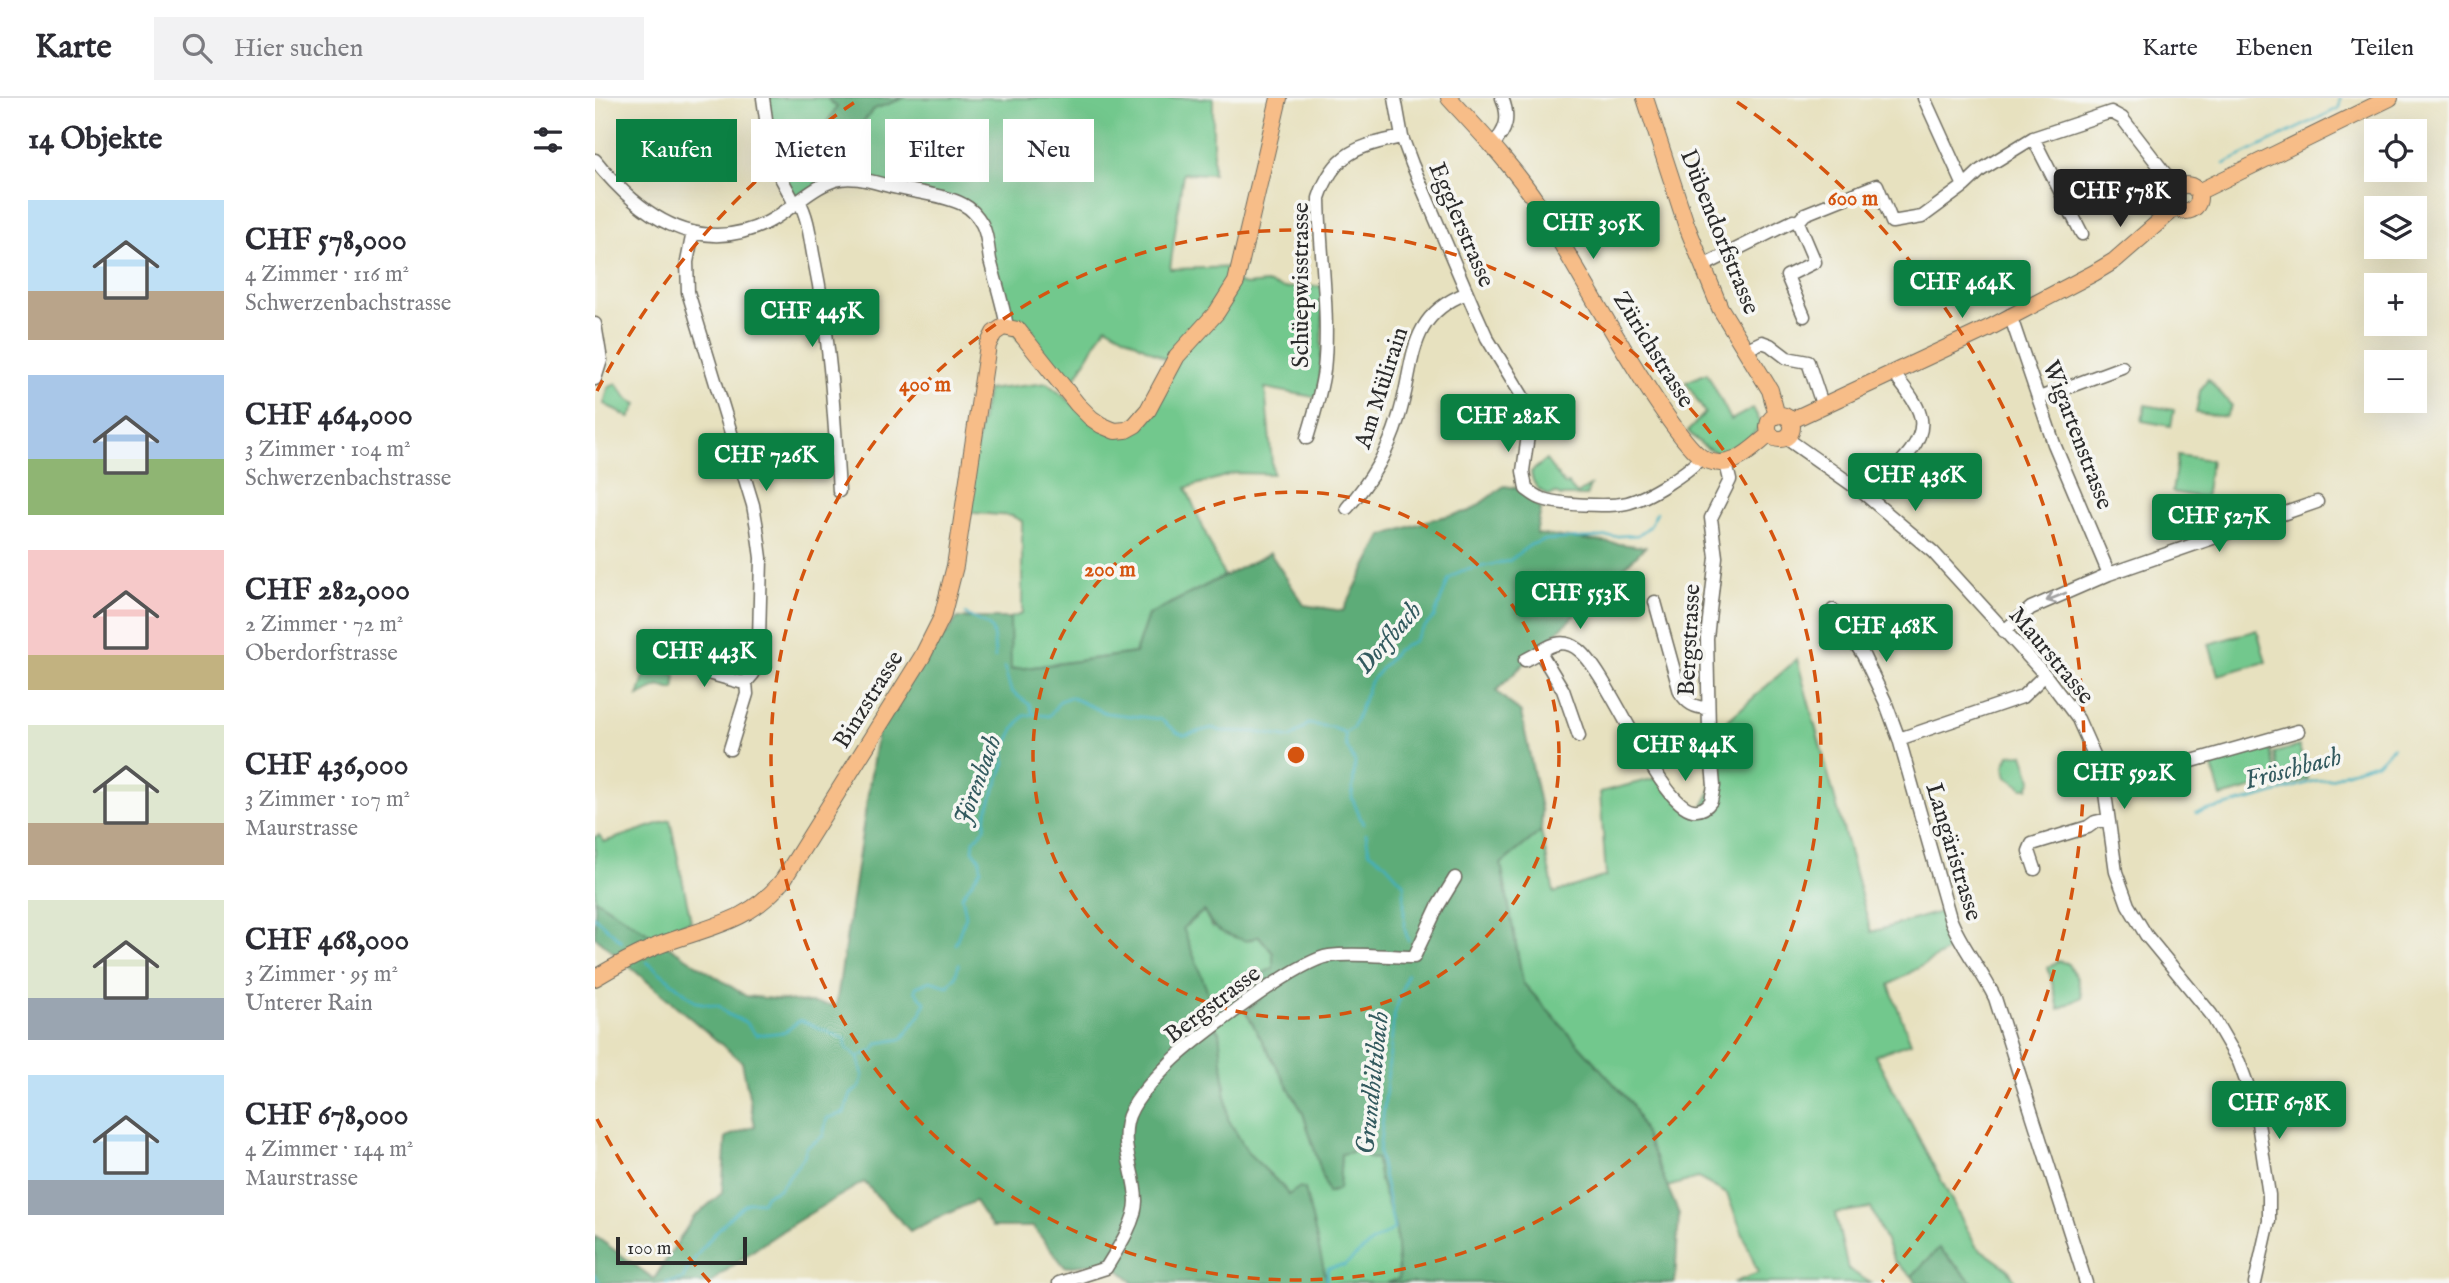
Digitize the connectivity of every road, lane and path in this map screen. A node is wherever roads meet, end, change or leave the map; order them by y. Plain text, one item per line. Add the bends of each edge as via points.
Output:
1 (762, 98) edge
2 (1279, 98) edge
3 (1395, 98) edge
4 (1450, 98) edge
5 (1502, 98) edge
6 (1646, 98) edge
7 (1924, 98) edge
8 (2390, 98) edge
9 (1402, 137) junction
10 (2033, 138) junction
11 (1492, 145) junction
12 (595, 160) edge
13 (1964, 186) junction
14 (2177, 189) junction
15 (2198, 192) junction
16 (797, 203) junction
17 (2176, 207) junction
18 (1798, 222) junction
19 (693, 232) junction
20 (2082, 234) dead end
21 (1703, 266) junction
22 (1467, 293) junction
23 (2010, 315) junction
24 (1804, 316) dead end
25 (595, 324) edge
26 (1007, 327) junction
27 (1745, 350) junction
28 (2122, 366) dead end
29 (1893, 373) junction
30 (595, 379) edge
31 (2039, 398) junction
32 (1823, 407) junction
33 (1784, 419) junction
34 (1778, 436) junction
35 (1307, 438) dead end
36 (1701, 458) junction
37 (1725, 464) junction
38 (839, 491) dead end
39 (1867, 496) junction
40 (2317, 502) dead end
41 (1347, 508) dead end
42 (2109, 574) junction
43 (1655, 602) dead end
44 (1833, 610) dead end
45 (2004, 631) junction
46 (1540, 652) junction
47 (1525, 660) dead end
48 (665, 661) dead end
49 (2045, 675) junction
50 (746, 682) junction
51 (1708, 708) junction
52 (2298, 731) dead end
53 (1579, 736) dead end
54 (1899, 739) junction
55 (730, 749) dead end
56 (2104, 786) junction
57 (2108, 820) junction
58 (2035, 869) dead end
59 (1455, 878) dead end
60 (595, 978) edge
61 (1103, 1269) junction
62 (1059, 1283) edge
63 (1105, 1283) edge
64 (2086, 1283) edge
65 (2255, 1283) edge

1 - 16 street via 772,161
2 - 26 main road via 1236,282 1177,356 1135,425 1115,431 1091,418 1027,339
3 - 9 street, Egglerstrasse
4 - 11 main road, Zürichstrasse
5 - 11 street via 1506,125
6 - 21 main road, Dübendorfstrasse via 1670,180
7 - 13 street
8 - 15 main road
9 - 22 street, Egglerstrasse
9 - 35 street, Schüepwisstrasse via 1354,150 1337,163 1324,182 1319,198 1324,369
10 - 13 street
10 - 14 street via 2111,112 2122,118
10 - 20 street
11 - 36 main road, Zürichstrasse via 1537,203 1673,426
12 - 19 street via 649,213
13 - 18 street via 1922,217 1892,222 1877,185 1805,214
14 - 15 main road via 2191,186
14 - 17 main road via 2173,196
15 - 17 main road via 2199,202 2193,210
16 - 19 street via 748,230
16 - 26 street via 828,183 851,178 968,207 985,231
16 - 38 street via 805,212 829,353
17 - 23 main road via 2108,265
18 - 21 street
18 - 24 street via 1815,262 1787,276
19 - 50 street via 688,292 753,505 761,558 756,666
21 - 27 main road, Dübendorfstrasse via 1720,308
22 - 36 street, Egglerstrasse via 1527,410 1526,489 1539,498 1594,505 1628,503
22 - 41 street, Am Mülirain via 1444,304 1418,334 1389,443 1368,483
23 - 29 main road
23 - 31 street, Wigartenstrasse
25 - 30 street via 601,360
26 - 60 main road, Binzstrasse via 996,331 988,345 955,566 941,617 922,657 799,855 775,890 744,914 657,946
27 - 32 street via 1762,342 1787,358 1808,362
27 - 33 main road, Dübendorfstrasse
28 - 31 street
29 - 32 main road
29 - 39 street via 1920,414 1921,429 1906,457
31 - 42 street, Wigartenstrasse
32 - 33 main road
33 - 34 main road via 1769,425
34 - 37 main road
34 - 39 street, Maurstrasse
36 - 37 main road
37 - 51 street, Bergstrasse via 1730,480 1710,518 1716,556 1707,638
39 - 45 street, Maurstrasse via 1933,552
40 - 42 street
42 -> 45 street via 2031,608
43 - 51 street via 1680,692 1694,706
44 - 54 street, Langäristrasse via 1868,666
45 - 49 street, Maurstrasse
46 - 47 street
46 - 51 street, Bergstrasse via 1554,643 1580,650 1660,777 1681,804 1693,810 1707,807 1714,794
46 - 53 street via 1563,690
48 - 50 street
49 - 54 street via 2022,697
49 - 56 street, Maurstrasse via 2078,719
50 - 55 street via 747,694
52 - 56 street
54 - 64 street, Langäristrasse via 1950,918 1994,998
56 - 57 street, Maurstrasse
57 - 58 street via 2032,844 2029,851
57 - 65 street, Maurstrasse via 2116,872 2128,905 2146,935 2211,1014 2249,1089 2267,1167 2270,1208
59 - 61 street, Bergstrasse via 1414,957 1328,956 1303,965 1173,1060 1138,1100 1127,1121 1126,1149 1136,1202 1127,1233
61 - 62 street
61 - 63 street

